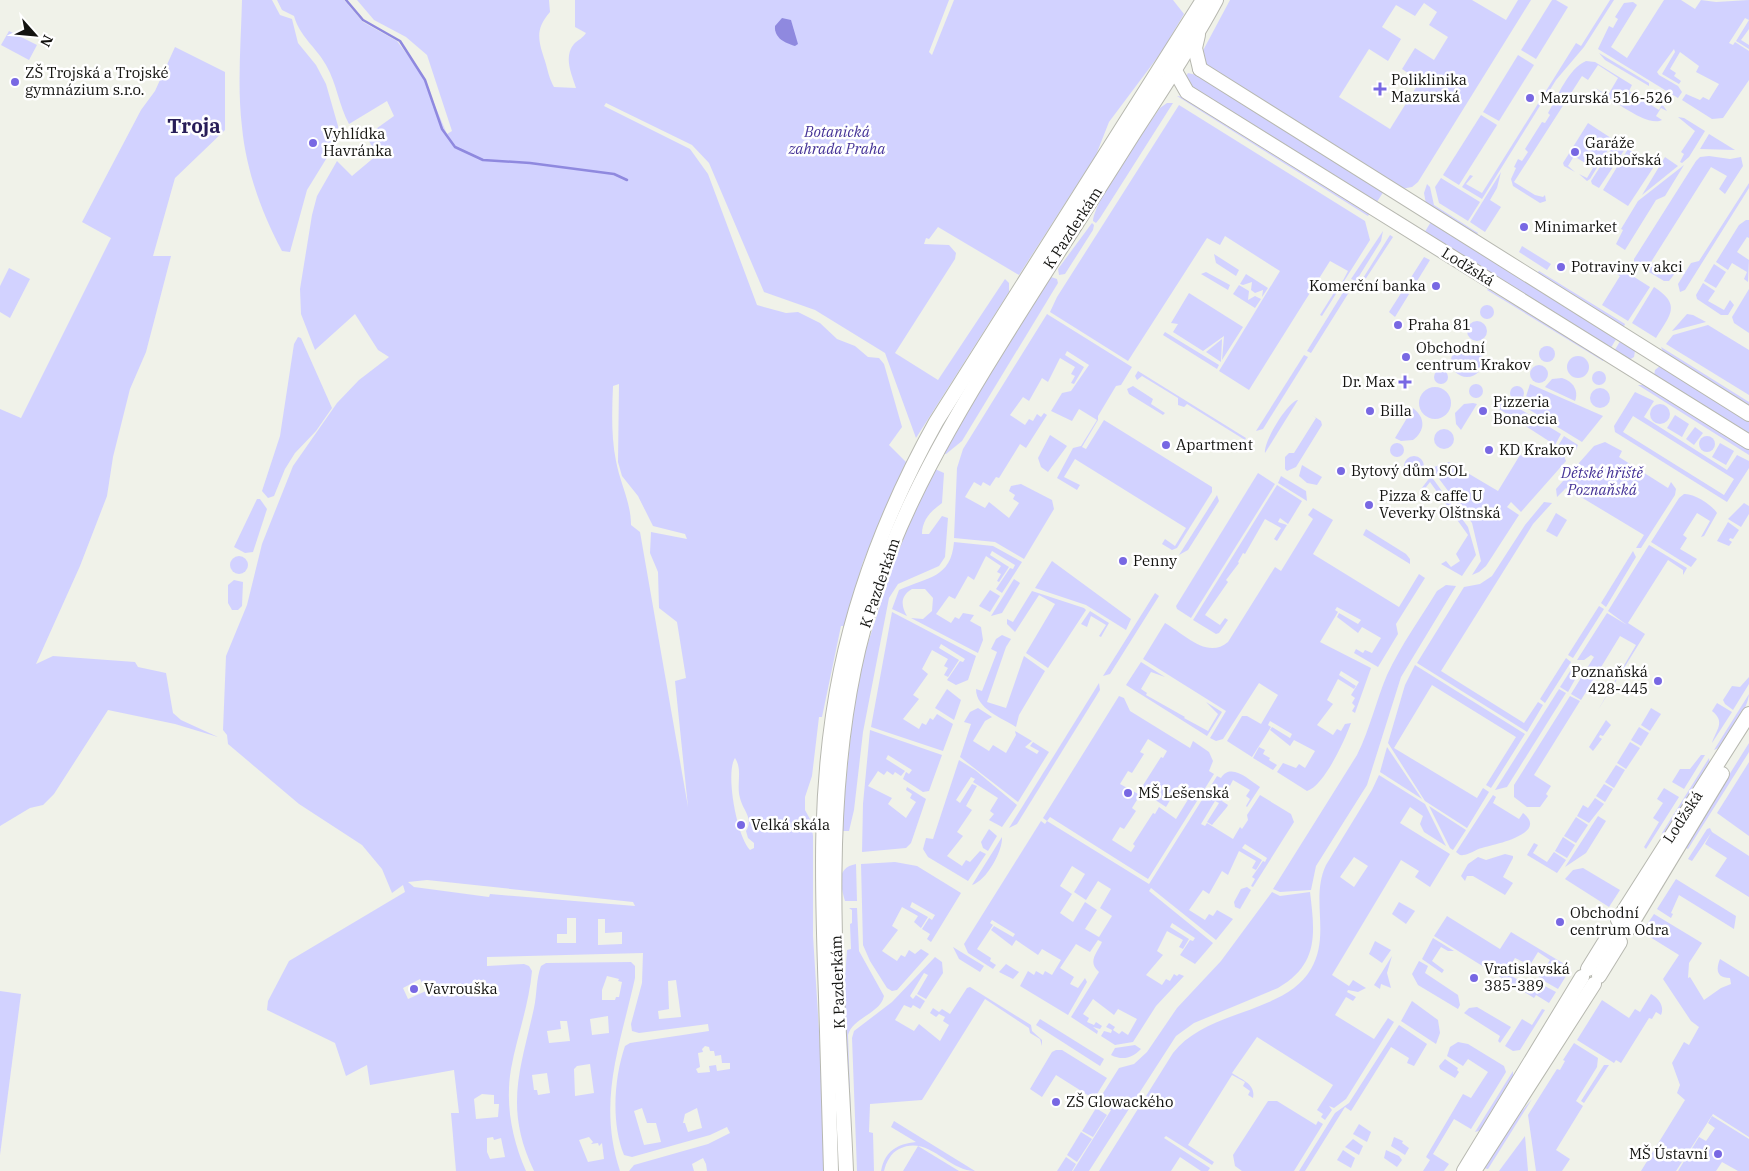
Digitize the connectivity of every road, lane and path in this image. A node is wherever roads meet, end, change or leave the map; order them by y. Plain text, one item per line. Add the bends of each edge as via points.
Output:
1 (1203, 0) edge
2 (1216, 0) edge
3 (1199, 29) junction
4 (1177, 43) junction
5 (1174, 69) junction
6 (1200, 69) junction
7 (1153, 79) junction
8 (1187, 92) junction
9 (1158, 96) junction
10 (1749, 414) edge
11 (1749, 442) edge
12 (1749, 714) edge
13 (1749, 731) edge
14 (1615, 938) dead end
15 (1591, 977) junction
16 (831, 1171) edge
17 (846, 1171) edge
18 (1464, 1171) edge
19 (1474, 1171) edge

1 - 4 street, K Pazderkám
2 - 3 street, K Pazderkám
3 - 5 street, K Pazderkám
3 - 6 street, K Pazderkám via 1195,48
4 - 5 street
4 - 7 street, K Pazderkám
5 - 6 street
5 - 7 street
5 - 8 street, Lodžská
5 - 9 street, K Pazderkám
6 - 10 street, Lodžská
7 - 16 street, K Pazderkám via 916,457 884,529 851,631 834,710 822,832
8 - 9 street
8 - 11 street, Lodžská
9 - 17 street, K Pazderkám via 934,454 893,543 862,635 841,746 835,836
12 - 13 street, Lodžská via 1624,924
14 - 15 street
15 - 18 street
15 - 19 street

